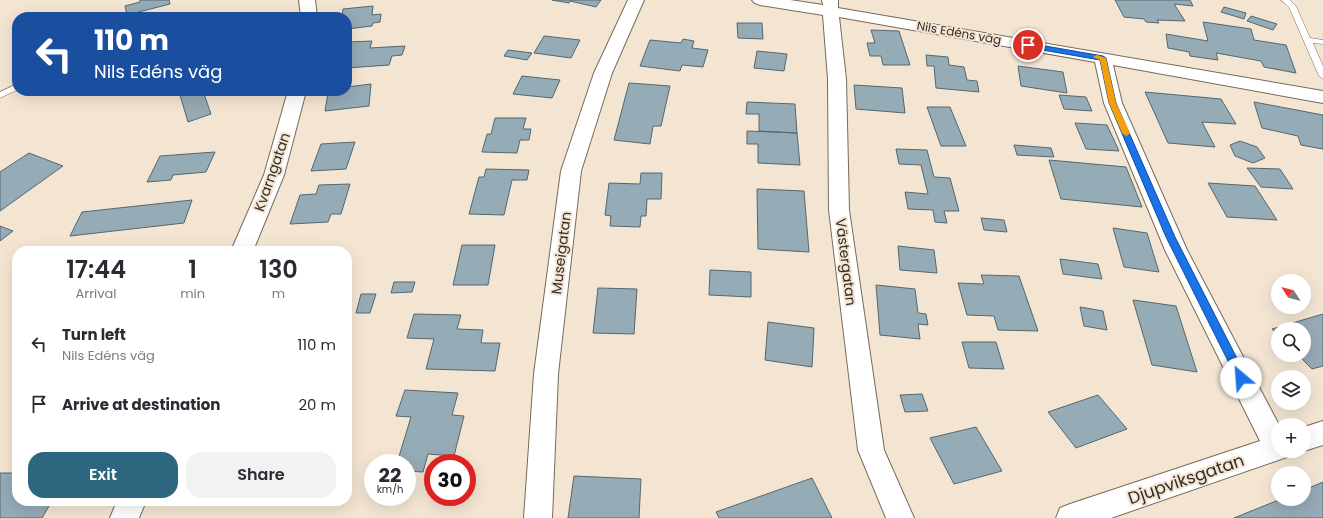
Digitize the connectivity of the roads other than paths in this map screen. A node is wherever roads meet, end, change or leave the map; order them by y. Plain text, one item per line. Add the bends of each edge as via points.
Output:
1 (307, 0) edge
2 (636, 0) edge
3 (760, 0) edge
4 (1276, 0) edge
5 (1285, 0) edge
6 (830, 5) edge
7 (1292, 6) junction
8 (308, 12) edge
9 (1307, 40) junction
10 (1323, 42) edge
11 (1103, 58) junction
12 (1323, 76) edge
13 (12, 89) edge
14 (0, 95) edge
15 (296, 96) edge
16 (1323, 98) edge
17 (244, 246) edge
18 (1323, 433) edge
19 (1271, 434) edge
20 (1311, 437) edge
21 (1271, 450) edge
22 (130, 506) edge
23 (124, 518) edge
24 (538, 518) edge
25 (900, 518) edge
26 (1070, 518) edge

1 - 8 street
2 - 24 street, Museigatan via 603,73 571,170 546,374
3 - 6 street, Nils Edéns väg
4 - 7 lane
5 - 7 lane
6 - 11 street, Nils Edéns väg
6 - 25 street, Västergatan via 837,79 839,210 871,450
7 - 9 lane
9 - 10 lane
9 - 12 lane
11 - 16 street, Nils Edéns väg
11 - 19 street via 1112,103 1176,250
13 - 14 lane
15 - 17 street, Kvarngatan via 274,175
18 - 20 street
21 - 26 street, Djupviksgatan
22 - 23 street

